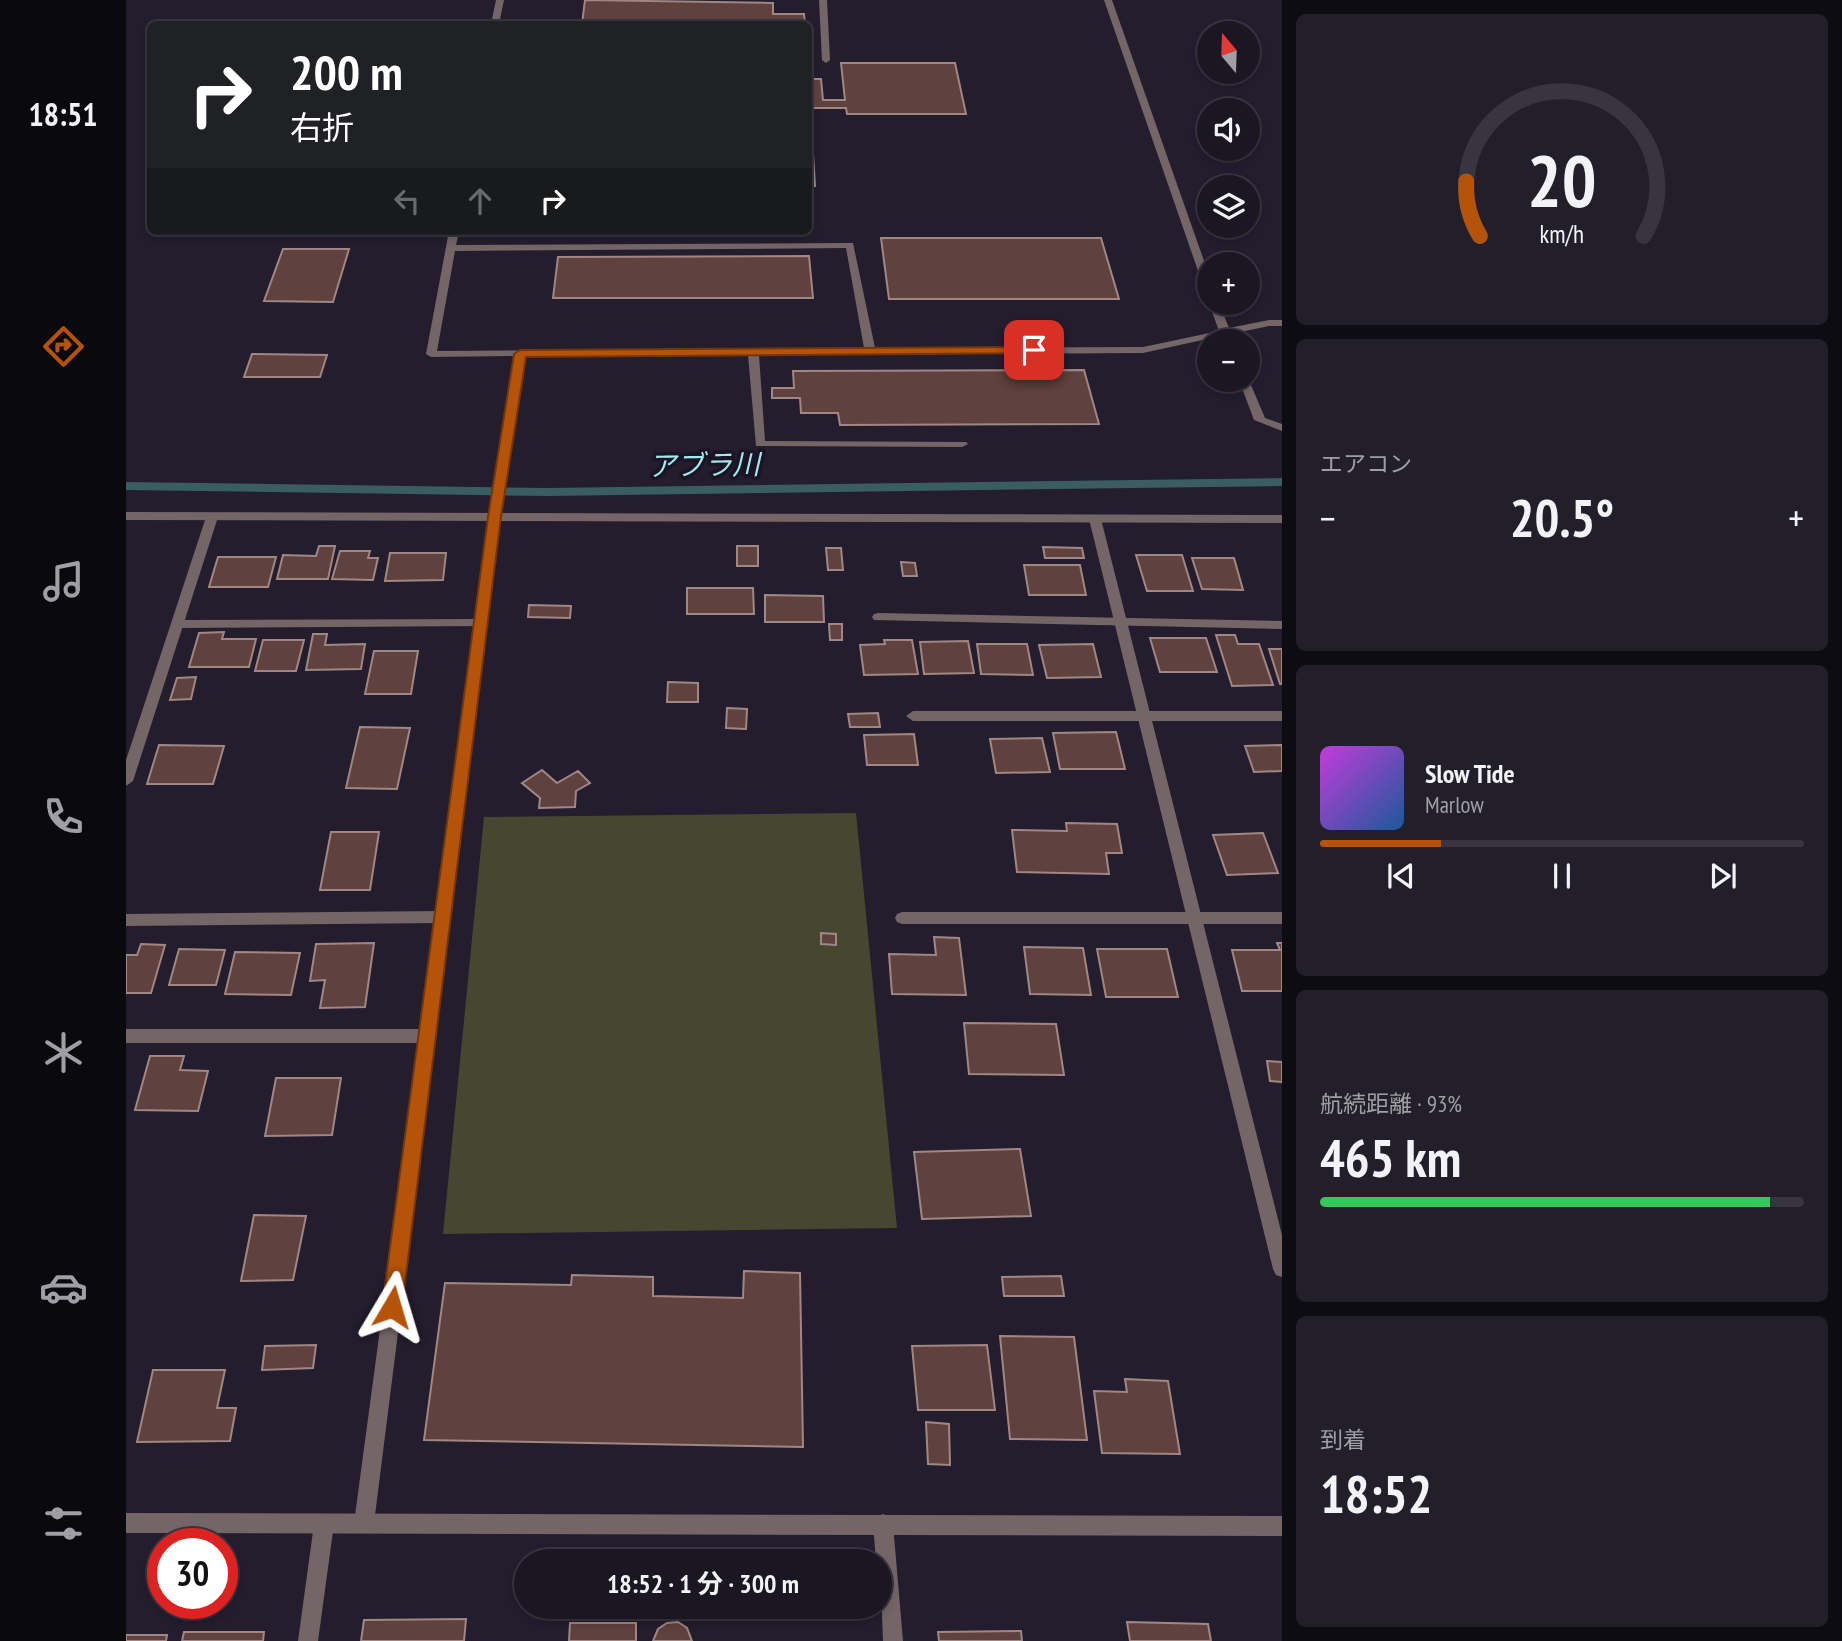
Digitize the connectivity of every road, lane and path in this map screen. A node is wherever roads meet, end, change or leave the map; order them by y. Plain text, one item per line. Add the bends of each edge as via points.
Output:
1 (499, 0) edge
2 (823, 0) edge
3 (1108, 0) edge
4 (496, 21) edge
5 (827, 60) dead end
6 (453, 235) edge
7 (451, 248) junction
8 (1197, 254) edge
9 (1282, 323) edge
10 (1251, 329) edge
11 (1197, 341) edge
12 (870, 351) junction
13 (753, 352) junction
14 (520, 354) junction
15 (1249, 392) edge
16 (1282, 428) edge
17 (962, 444) dead end
18 (126, 516) edge
19 (212, 517) junction
20 (495, 517) junction
21 (1095, 519) junction
22 (1282, 519) edge
23 (878, 617) dead end
24 (481, 623) junction
25 (177, 624) junction
26 (1121, 624) junction
27 (1282, 625) edge
28 (1144, 715) junction
29 (913, 716) dead end
30 (1282, 716) edge
31 (126, 781) edge
32 (1194, 916) junction
33 (443, 917) junction
34 (902, 918) dead end
35 (1282, 918) edge
36 (126, 920) edge
37 (126, 1036) edge
38 (427, 1036) junction
39 (1282, 1269) edge
40 (126, 1523) edge
41 (364, 1523) junction
42 (324, 1524) junction
43 (884, 1524) junction
44 (1282, 1525) edge
45 (308, 1641) edge
46 (893, 1641) edge

1 - 4 street
2 - 5 street
3 - 8 street
6 - 7 street
7 - 12 street via 850,244
7 - 14 street via 431,354
9 - 10 street
11 - 12 street via 1143,349
12 - 13 street
13 - 14 street
13 - 17 street via 760,444
14 - 20 street
15 - 16 street via 1260,420
18 - 19 street
19 - 20 street
19 - 25 street
20 - 21 street
20 - 24 street
21 - 22 street
21 - 26 street
23 - 26 street
24 - 25 street
24 - 33 street
25 - 31 street
26 - 27 street
26 - 28 street
28 - 29 street
28 - 30 street
28 - 32 street
32 - 34 street
32 - 35 street
32 - 39 street
33 - 36 street
33 - 38 street
37 - 38 street
38 - 41 street
40 - 42 street
41 - 42 street
41 - 43 street
42 - 45 street
43 - 44 street
43 - 46 street

